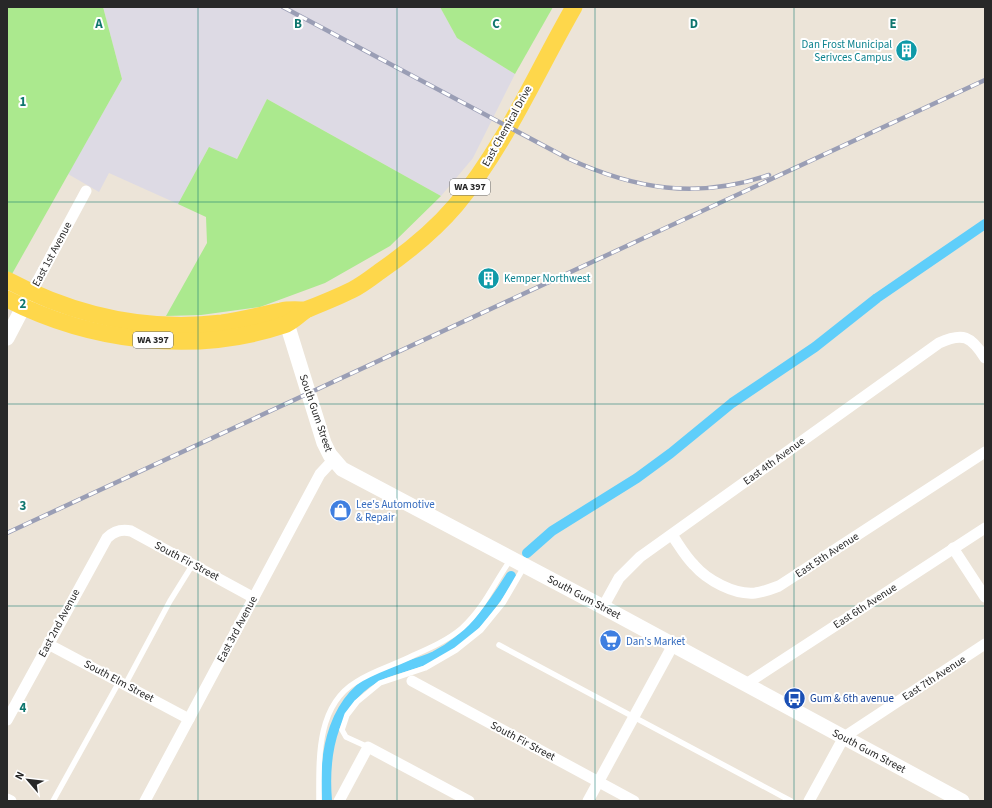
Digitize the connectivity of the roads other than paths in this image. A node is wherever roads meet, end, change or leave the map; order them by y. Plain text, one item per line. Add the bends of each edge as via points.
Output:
1 (574, 7) edge
2 (86, 191) dead end
3 (7, 280) edge
4 (31, 292) junction
5 (7, 299) edge
6 (23, 308) junction
7 (285, 317) junction
8 (7, 338) edge
9 (985, 358) edge
10 (985, 452) edge
11 (333, 460) junction
12 (985, 528) edge
13 (118, 531) joint
14 (672, 535) junction
15 (953, 548) junction
16 (511, 559) junction
17 (193, 564) junction
18 (525, 566) junction
19 (985, 597) edge
20 (254, 598) junction
21 (603, 607) junction
22 (48, 644) junction
23 (985, 644) edge
24 (499, 645) dead end
25 (673, 645) junction
26 (409, 678) junction
27 (122, 683) junction
28 (746, 684) junction
29 (634, 718) junction
30 (189, 719) junction
31 (7, 720) edge
32 (844, 737) junction
33 (368, 747) junction
34 (599, 782) junction
35 (7, 799) edge
36 (11, 801) edge
37 (53, 801) edge
38 (145, 801) edge
39 (319, 801) edge
40 (339, 801) edge
41 (469, 801) edge
42 (588, 801) edge
43 (634, 801) edge
44 (791, 801) edge
45 (809, 801) edge
46 (962, 801) edge

1 - 7 main road, East Chemical Drive / WA 397 via 489,162 456,205 408,252 353,290
2 - 4 street, East 1st Avenue
3 - 4 main road, WA 397
4 - 6 main road, East 1st Avenue
4 - 7 main road, WA 397 via 80,312 150,324 186,325
5 - 6 main road, WA 397
6 - 7 main road, WA 397 via 75,327 146,340 220,338
6 - 8 main road, East 1st Avenue
7 - 11 main road, South Gum Street via 324,443
9 - 14 street, East 4th Avenue via 972,341 962,336 939,343
10 - 14 street, East 5th Avenue via 779,586 766,590 744,593 714,580 694,565
11 - 16 main road, South Gum Street via 346,472
11 - 20 street, East 3rd Avenue via 320,474
12 - 15 street, East 6th Avenue
13 - 17 street, South Fir Street via 131,531
13 - 22 street, East 2nd Avenue via 107,538
14 - 21 street, East 4th Avenue via 629,566 619,578
15 - 19 street
15 - 28 street, East 6th Avenue
16 - 18 main road, South Gum Street
16 - 39 lane via 479,610 461,629 435,645 355,682 338,698 327,717 322,735
17 - 20 street, South Fir Street
17 - 27 lane
18 - 21 main road, South Gum Street
18 - 26 lane via 503,603 481,630 470,640
20 - 30 street, East 3rd Avenue
21 - 25 main road, South Gum Street
22 - 27 street, South Elm Street
22 - 31 street, East 2nd Avenue
23 - 32 street, East 7th Avenue
24 - 29 lane
25 - 28 main road, South Gum Street
25 - 29 street
26 - 33 lane via 380,684 357,702 347,715 343,723 344,734
26 - 34 street, South Fir Street
27 - 30 street, South Elm Street
27 - 37 lane
28 - 32 main road, South Gum Street
29 - 34 street
29 - 44 lane
30 - 38 street, East 3rd Avenue
32 - 45 street, East 7th Avenue
32 - 46 main road, South Gum Street
33 - 40 street
33 - 41 street
34 - 42 street
34 - 43 street, South Fir Street
35 - 36 street

